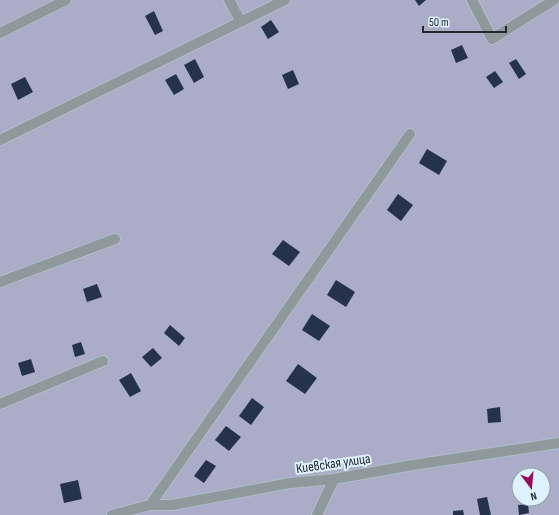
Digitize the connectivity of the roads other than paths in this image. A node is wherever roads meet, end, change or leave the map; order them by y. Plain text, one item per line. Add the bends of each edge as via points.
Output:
1 (66, 0) edge
2 (229, 0) edge
3 (285, 0) edge
4 (472, 0) edge
5 (554, 0) edge
6 (241, 22) junction
7 (0, 32) edge
8 (410, 134) dead end
9 (0, 140) edge
10 (115, 239) dead end
11 (0, 282) edge
12 (103, 361) dead end
13 (0, 404) edge
14 (559, 444) edge
15 (334, 479) junction
16 (150, 505) junction
17 (112, 515) edge
18 (317, 515) edge

1 - 7 street
2 - 6 street
3 - 6 street
4 - 5 street via 492,39
6 - 9 street
8 - 16 street
10 - 11 street
12 - 13 street
14 - 15 street, Киевская улица
15 - 16 street, Киевская улица via 290,483 172,505
15 - 18 street
16 - 17 street, Киевская улица

